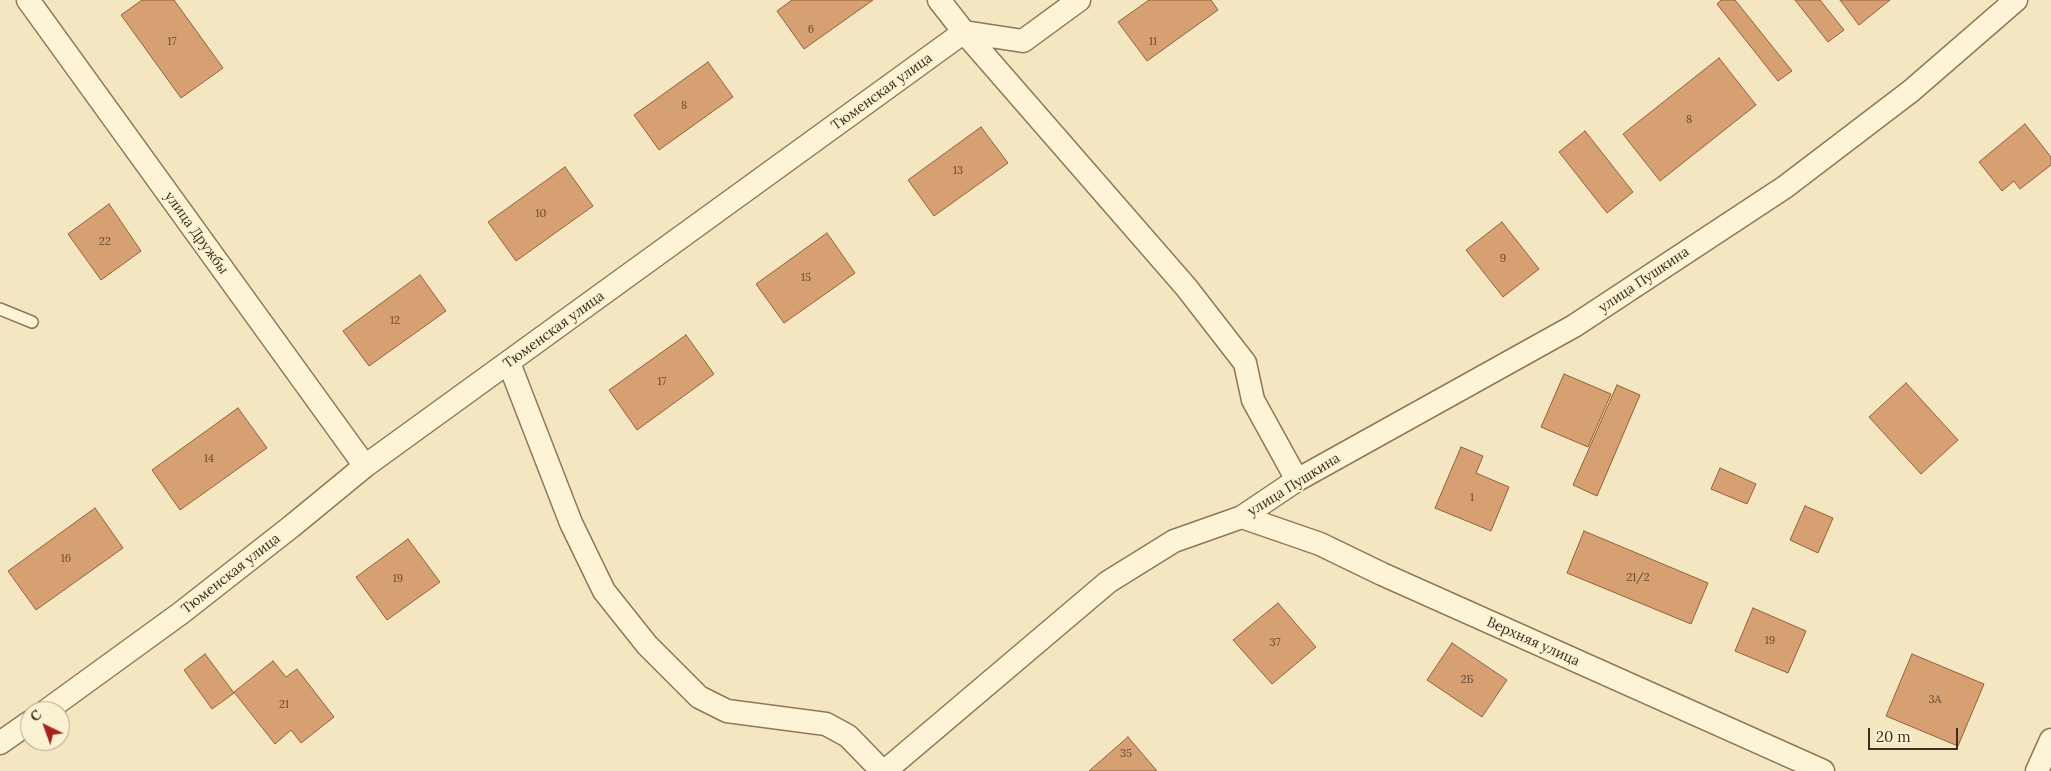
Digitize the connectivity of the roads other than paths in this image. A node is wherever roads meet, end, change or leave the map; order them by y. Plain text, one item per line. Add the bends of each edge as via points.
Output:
1 (28, 0) edge
2 (940, 0) edge
3 (1079, 0) edge
4 (2016, 0) edge
5 (964, 32) junction
6 (0, 309) edge
7 (32, 322) dead end
8 (509, 363) junction
9 (365, 466) junction
10 (1297, 480) junction
11 (1242, 517) junction
12 (60, 701) edge
13 (20, 729) edge
14 (2051, 740) edge
15 (0, 743) edge
16 (884, 771) edge
17 (1823, 771) edge
18 (2037, 771) edge

1 - 9 street, улица Дружбы
2 - 5 street
3 - 5 street via 1023,41
4 - 10 street, улица Пушкина via 1911,91 1785,187 1574,326
5 - 8 street, Тюменская улица
5 - 10 street via 1186,287 1245,363 1253,400
6 - 7 lane
8 - 9 street, Тюменская улица
8 - 16 street via 571,523 604,591 647,645 699,697 727,711 826,724 848,736
9 - 12 street, Тюменская улица via 188,607
10 - 11 street, улица Пушкина
11 - 16 street, улица Пушкина via 1174,542 1108,582
11 - 17 street, Верхняя улица via 1320,544
13 - 15 street
14 - 18 street

